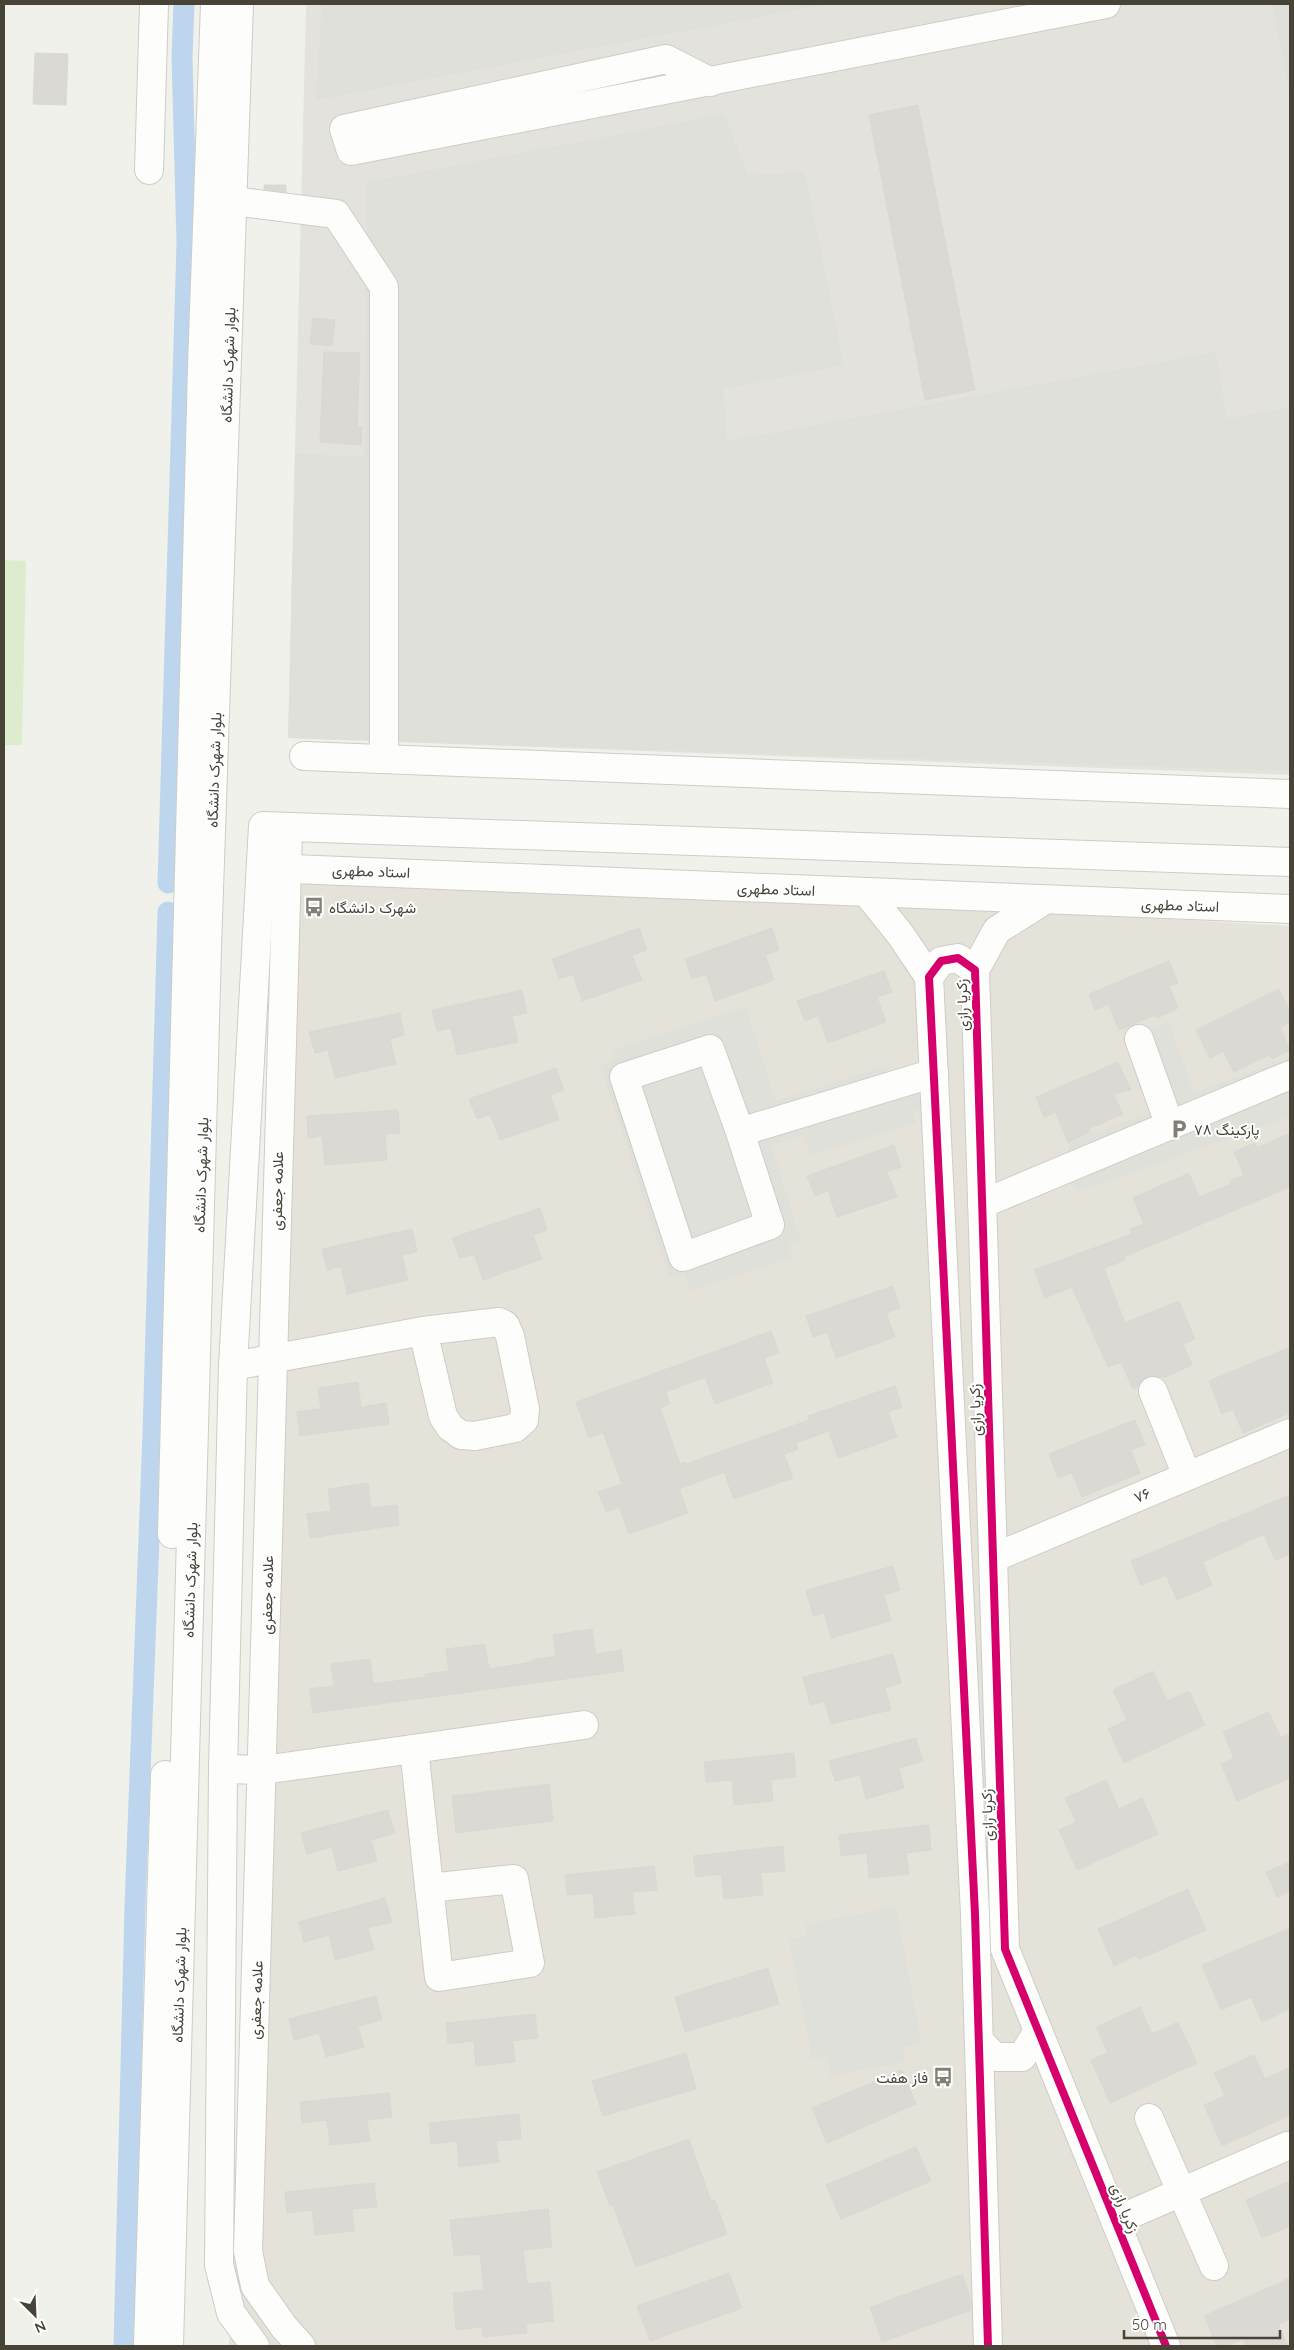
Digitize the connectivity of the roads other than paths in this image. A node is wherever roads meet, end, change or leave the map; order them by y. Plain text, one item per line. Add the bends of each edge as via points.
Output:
1 (154, 4) edge
2 (215, 4) edge
3 (239, 4) edge
4 (1106, 4) edge
5 (711, 82) junction
6 (149, 170) dead end
7 (234, 201) junction
8 (304, 756) dead end
9 (384, 759) junction
10 (1290, 794) edge
11 (1290, 862) edge
12 (273, 868) junction
13 (866, 893) junction
14 (1045, 900) junction
15 (1290, 909) edge
16 (975, 970) junction
17 (929, 977) junction
18 (1139, 1039) dead end
19 (934, 1073) junction
20 (1290, 1076) edge
21 (1170, 1126) junction
22 (740, 1132) junction
23 (980, 1136) junction
24 (938, 1138) junction
25 (982, 1204) junction
26 (423, 1331) junction
27 (273, 1358) junction
28 (233, 1366) junction
29 (1153, 1391) dead end
30 (1290, 1433) edge
31 (1187, 1476) junction
32 (992, 1511) junction
33 (957, 1512) junction
34 (993, 1558) junction
35 (584, 1725) dead end
36 (414, 1749) junction
37 (223, 1769) junction
38 (263, 1770) junction
39 (429, 1888) junction
40 (1038, 2031) junction
41 (980, 2042) junction
42 (1149, 2118) dead end
43 (1287, 2146) dead end
44 (1181, 2192) junction
45 (1115, 2221) junction
46 (1214, 2266) dead end
47 (148, 2346) edge
48 (168, 2346) edge
49 (255, 2346) edge
50 (301, 2346) edge
51 (988, 2346) edge
52 (1166, 2346) edge

1 - 6 street
2 - 47 street, بلوار شهرک دانشگاه via 202,367
3 - 7 street, بلوار شهرک دانشگاه
4 - 5 street
5 - 5 street via 351,151 344,130 666,59
7 - 9 street via 336,214 384,287
7 - 48 street, بلوار شهرک دانشگاه via 207,959
8 - 9 street
9 - 10 street
11 - 12 street, علامه جعفری via 276,827
12 - 13 street, استاد مطهری
12 - 27 street, علامه جعفری
12 - 28 street, علامه جعفری
13 - 14 street, استاد مطهری
13 - 17 street via 900,934
14 - 15 street, استاد مطهری
14 - 16 street via 997,930
16 - 17 street, زکریا رازی via 958,958 941,961
16 - 23 street, زکریا رازی
17 - 19 street, زکریا رازی
18 - 21 street
19 - 22 street
19 - 24 street, زکریا رازی
20 - 21 street
21 - 25 street
22 - 22 street via 770,1226 684,1257 624,1077 710,1048
23 - 24 street
23 - 25 street, زکریا رازی
24 - 33 street, زکریا رازی
25 - 32 street, زکریا رازی
26 - 26 street via 443,1416 450,1428 462,1435 476,1436 515,1428 524,1420 526,1409 506,1325 486,1322
26 - 27 street
27 - 28 street
27 - 38 street, علامه جعفری
28 - 37 street, علامه جعفری
29 - 31 street
30 - 31 street, ۷۶
31 - 34 street, ۷۶
32 - 33 street
32 - 34 street, زکریا رازی
33 - 41 street, زکریا رازی
34 - 40 street, زکریا رازی via 1005,1949
35 - 36 street
36 - 38 street
36 - 39 street
37 - 38 street
37 - 49 street, علامه جعفری via 219,2265 231,2313
38 - 50 street, علامه جعفری via 248,2251 255,2286
39 - 39 street via 439,1976 530,1962 514,1879
40 - 41 street via 1022,2057 995,2057
40 - 45 street, زکریا رازی
41 - 51 street, زکریا رازی
42 - 44 street
43 - 44 street
44 - 45 street
44 - 46 street
45 - 52 street, زکریا رازی

